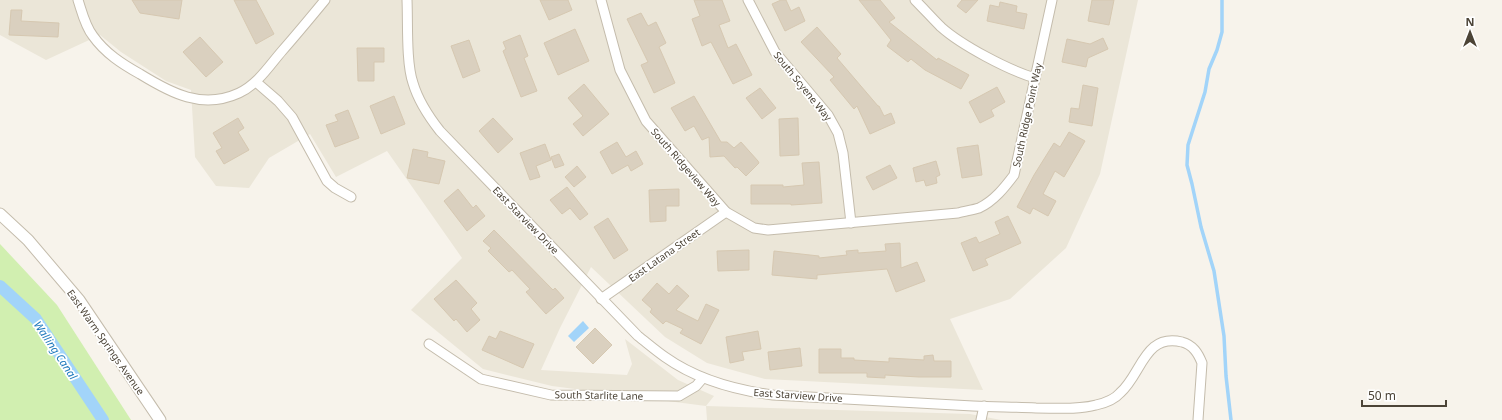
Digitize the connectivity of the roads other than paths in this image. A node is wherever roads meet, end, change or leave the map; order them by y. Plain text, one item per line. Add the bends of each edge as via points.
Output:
1 (78, 0) edge
2 (325, 0) edge
3 (407, 0) edge
4 (601, 0) edge
5 (748, 0) edge
6 (915, 0) edge
7 (1052, 0) edge
8 (1034, 78) junction
9 (256, 82) junction
10 (351, 197) dead end
11 (726, 212) junction
12 (0, 214) edge
13 (851, 223) junction
14 (601, 299) junction
15 (429, 344) dead end
16 (703, 378) junction
17 (984, 406) junction
18 (160, 420) edge
19 (981, 420) edge
20 (1198, 420) edge

1 - 9 street via 92,35 106,51 166,90 190,98 221,99 239,93
2 - 9 street
3 - 14 street, East Starview Drive via 412,82 432,120
4 - 11 street, South Ridgeview Way via 620,70 646,121
5 - 13 street, South Scyene Way via 775,52 828,115 838,133 843,153
6 - 8 street via 941,27 954,36 1021,74
7 - 8 street, South Ridge Point Way
8 - 13 street, South Ridge Point Way via 1014,175 994,198 980,208 958,213
9 - 10 street via 292,117 327,181
11 - 13 street, South Ridgeview Way via 754,228 768,230
11 - 14 street, East Latana Street
12 - 18 street, East Warm Springs Avenue via 28,240 79,300
14 - 16 street, East Starview Drive via 638,336 666,358
15 - 16 street, South Starlite Lane via 481,379 551,395 680,396
16 - 17 street, East Starview Drive via 744,391 773,395
17 - 19 street
17 - 20 street, East Starview Drive via 1062,408 1106,403 1128,385 1155,345 1176,340 1193,348 1202,363

